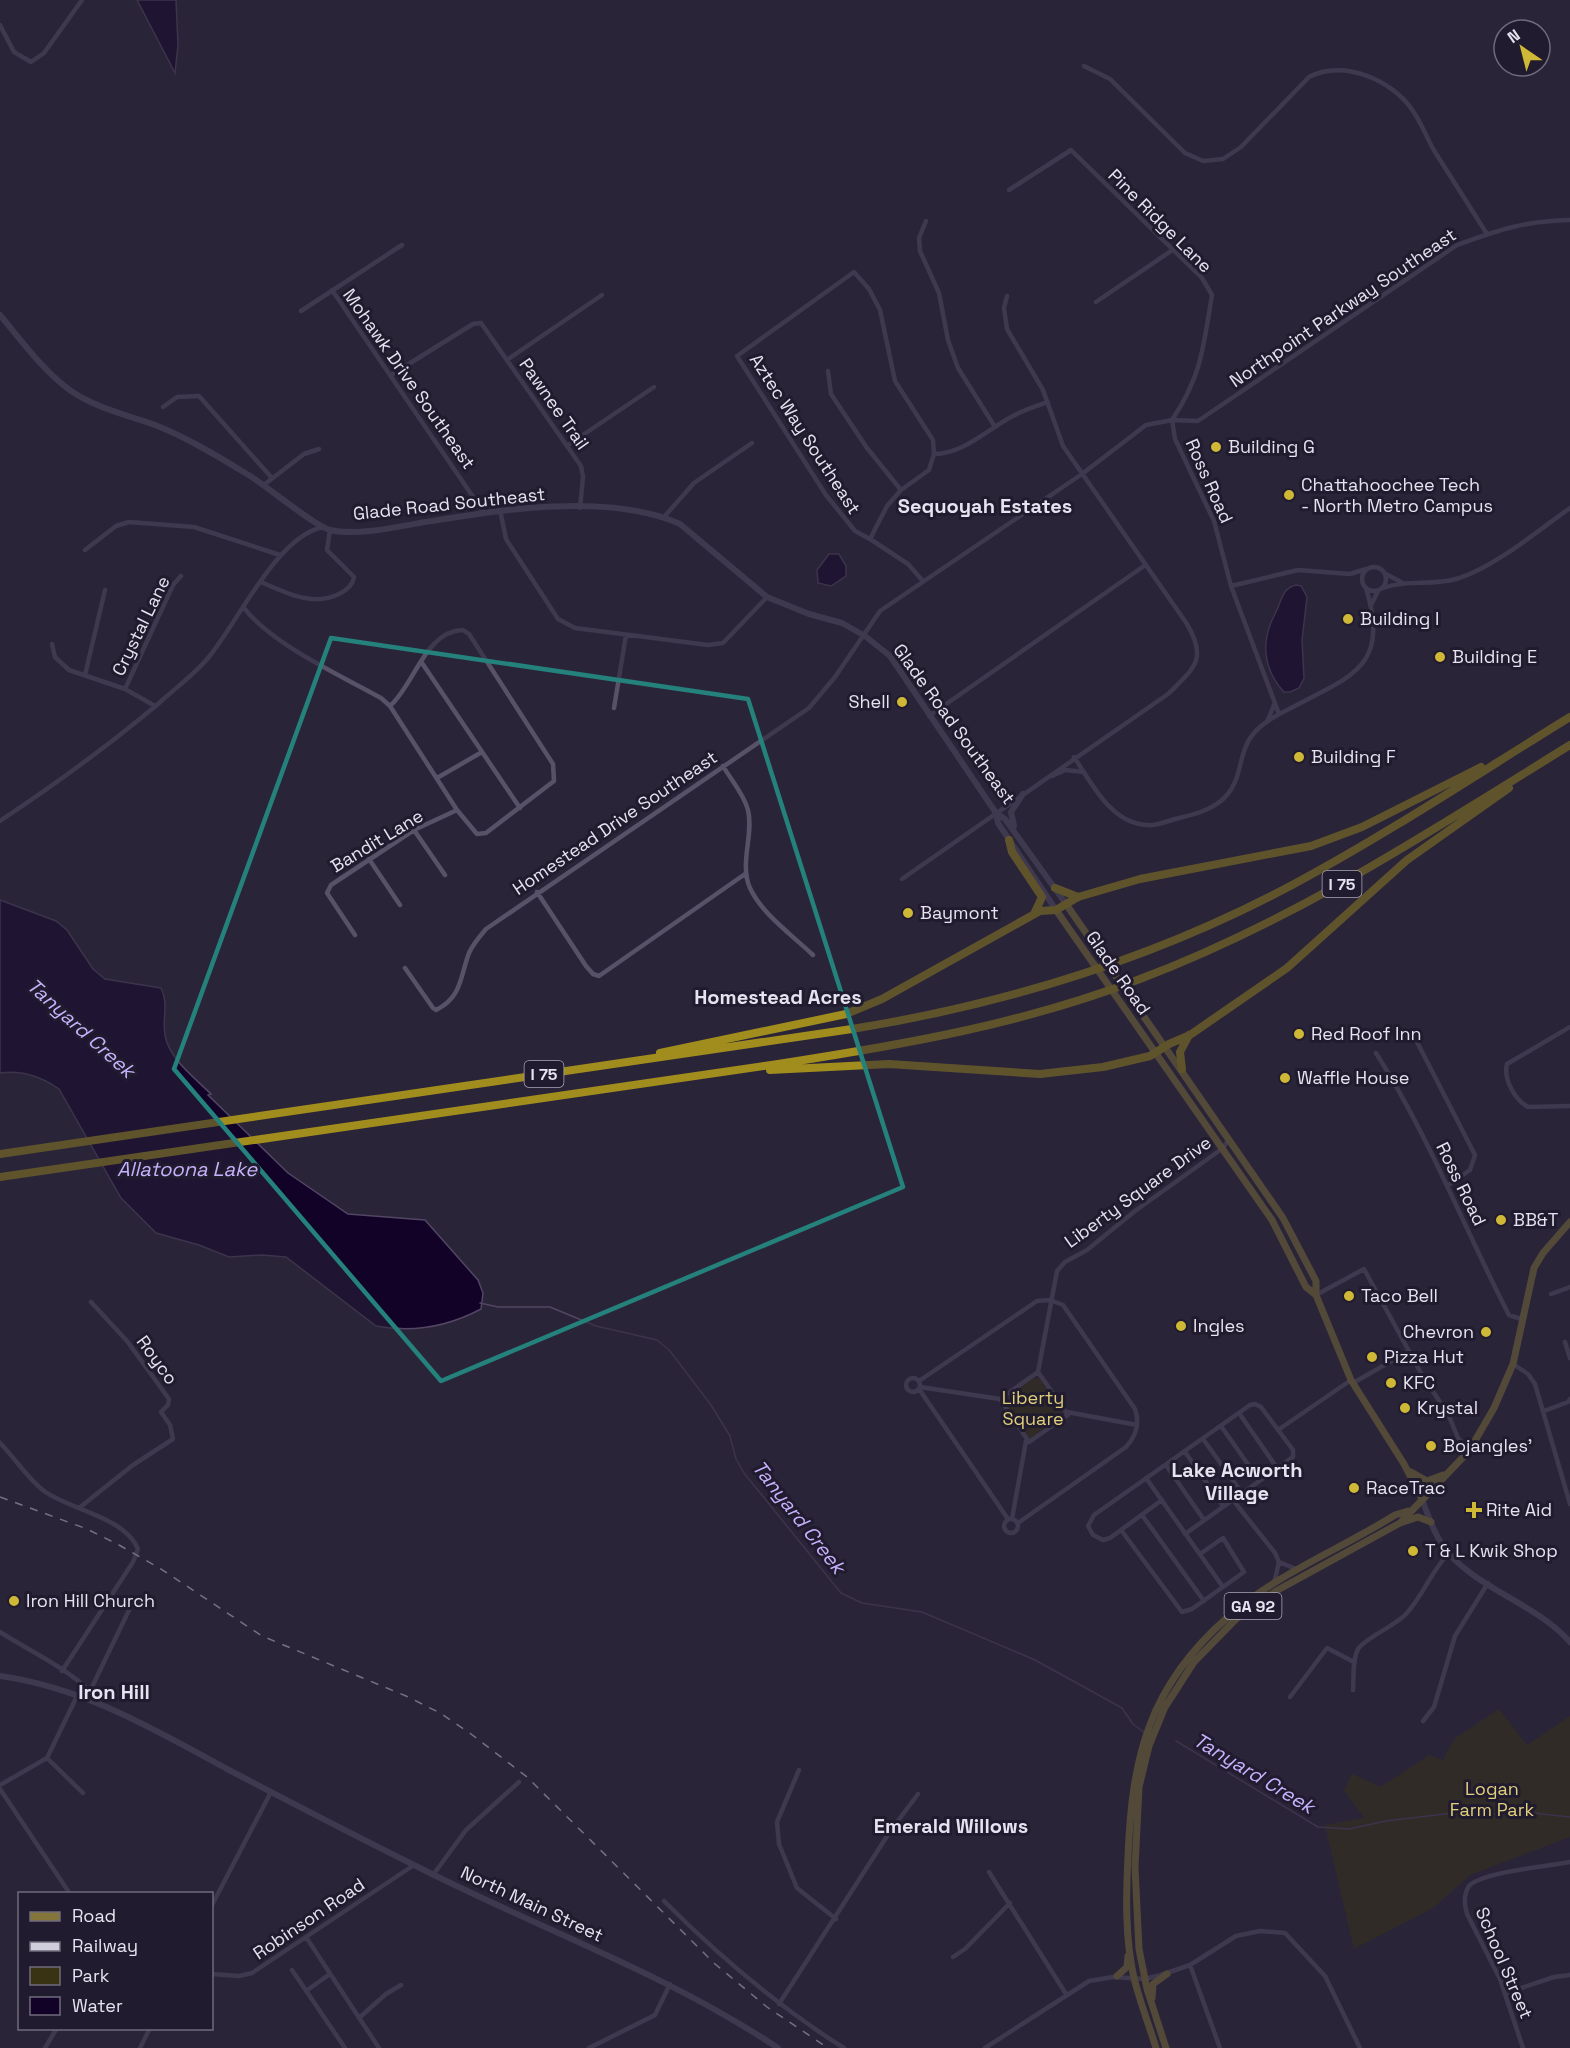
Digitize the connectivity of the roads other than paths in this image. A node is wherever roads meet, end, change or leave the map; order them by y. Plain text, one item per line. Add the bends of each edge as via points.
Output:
1 (82, 0) edge
2 (0, 25) edge
3 (1084, 66) dead end
4 (1008, 190) dead end
5 (1570, 220) edge
6 (926, 221) dead end
7 (1487, 234) junction
8 (402, 245) dead end
9 (1171, 251) junction
10 (332, 290) junction
11 (603, 295) dead end
12 (1007, 296) dead end
13 (1096, 302) dead end
14 (301, 311) dead end
15 (0, 315) edge
16 (507, 360) junction
17 (828, 371) dead end
18 (391, 375) junction
19 (654, 387) dead end
20 (1048, 402) junction
21 (163, 407) dead end
22 (1172, 420) junction
23 (995, 427) junction
24 (752, 443) dead end
25 (568, 445) junction
26 (319, 449) dead end
27 (934, 454) junction
28 (1082, 474) junction
29 (272, 478) junction
30 (265, 484) junction
31 (901, 490) junction
32 (580, 508) junction
33 (1570, 508) edge
34 (500, 510) junction
35 (484, 513) junction
36 (664, 517) junction
37 (326, 528) junction
38 (870, 539) junction
39 (85, 550) dead end
40 (280, 555) junction
41 (1144, 566) junction
42 (1366, 569) junction
43 (1350, 574) junction
44 (1386, 574) junction
45 (181, 576) dead end
46 (922, 580) junction
47 (261, 582) junction
48 (1362, 582) junction
49 (1401, 582) junction
50 (1231, 586) junction
51 (1366, 588) junction
52 (1380, 589) junction
53 (105, 590) dead end
54 (767, 597) junction
55 (1371, 605) junction
56 (244, 608) junction
57 (626, 635) junction
58 (865, 636) junction
59 (52, 644) dead end
60 (422, 663) junction
61 (85, 675) junction
62 (125, 689) junction
63 (1274, 702) junction
64 (155, 706) junction
65 (390, 706) junction
66 (614, 708) dead end
67 (1279, 714) junction
68 (929, 716) junction
69 (1570, 717) edge
70 (1266, 723) junction
71 (1570, 745) edge
72 (482, 752) junction
73 (1074, 757) junction
74 (1495, 762) junction
75 (723, 766) junction
76 (1533, 768) junction
77 (1084, 772) junction
78 (437, 778) junction
79 (1041, 781) junction
80 (1023, 794) junction
81 (520, 808) junction
82 (457, 810) junction
83 (996, 813) junction
84 (0, 821) edge
85 (414, 830) junction
86 (1009, 840) junction
87 (369, 859) junction
88 (745, 874) junction
89 (445, 875) dead end
90 (902, 879) dead end
91 (1048, 879) junction
92 (1055, 888) junction
93 (537, 892) junction
94 (1078, 897) junction
95 (1066, 904) junction
96 (400, 905) dead end
97 (1056, 910) junction
98 (1034, 914) junction
99 (1078, 921) joint
100 (355, 934) dead end
101 (813, 955) dead end
102 (405, 968) dead end
103 (1570, 1027) edge
104 (1190, 1035) junction
105 (1409, 1037) dead end
106 (1166, 1046) junction
107 (1156, 1053) junction
108 (1376, 1053) dead end
109 (621, 1063) junction
110 (740, 1070) junction
111 (1182, 1070) junction
112 (1570, 1106) edge
113 (1229, 1139) junction
114 (1223, 1148) junction
115 (0, 1154) edge
116 (0, 1177) edge
117 (1447, 1186) junction
118 (1570, 1222) edge
119 (1570, 1287) edge
120 (1551, 1294) dead end
121 (1316, 1295) junction
122 (1050, 1300) junction
123 (91, 1302) dead end
124 (1524, 1320) junction
125 (1565, 1342) dead end
126 (1409, 1351) junction
127 (1570, 1358) edge
128 (1514, 1364) junction
129 (1038, 1372) junction
130 (1352, 1382) junction
131 (919, 1386) junction
132 (1000, 1399) junction
133 (1570, 1399) edge
134 (1544, 1411) junction
135 (1067, 1412) junction
136 (1239, 1413) junction
137 (1137, 1425) junction
138 (1221, 1426) junction
139 (1278, 1430) junction
140 (1203, 1439) junction
141 (1026, 1441) junction
142 (0, 1443) edge
143 (1469, 1451) junction
144 (1185, 1452) junction
145 (1166, 1465) junction
146 (1406, 1467) junction
147 (1277, 1468) junction
148 (1448, 1473) junction
149 (1146, 1478) junction
150 (1259, 1480) junction
151 (1242, 1493) junction
152 (1422, 1499) junction
153 (1161, 1500) junction
154 (1233, 1500) junction
155 (1570, 1504) edge
156 (1223, 1506) junction
157 (80, 1508) junction
158 (1408, 1511) junction
159 (1142, 1515) junction
160 (1010, 1519) junction
161 (1204, 1520) junction
162 (1431, 1522) junction
163 (1018, 1523) junction
164 (1400, 1523) junction
165 (1121, 1530) junction
166 (1185, 1534) junction
167 (1449, 1553) junction
168 (1200, 1554) junction
169 (1279, 1562) junction
170 (1301, 1569) junction
171 (1488, 1583) junction
172 (1223, 1587) junction
173 (1270, 1587) junction
174 (1204, 1600) junction
175 (132, 1604) dead end
176 (0, 1632) edge
177 (1570, 1642) edge
178 (1354, 1662) junction
179 (62, 1671) junction
180 (0, 1676) edge
181 (1353, 1690) dead end
182 (90, 1691) junction
183 (78, 1694) junction
184 (1290, 1697) dead end
185 (99, 1702) junction
186 (1162, 1706) junction
187 (1423, 1721) dead end
188 (47, 1758) junction
189 (1140, 1763) junction
190 (799, 1770) dead end
191 (519, 1782) dead end
192 (0, 1787) edge
193 (271, 1792) junction
194 (83, 1793) dead end
195 (918, 1794) dead end
196 (1570, 1862) edge
197 (414, 1865) junction
198 (989, 1872) dead end
199 (433, 1875) junction
200 (69, 1892) edge
201 (664, 1901) dead end
202 (213, 1903) edge
203 (1010, 1903) junction
204 (836, 1918) junction
205 (306, 1937) junction
206 (1128, 1944) junction
207 (953, 1957) dead end
208 (1190, 1965) junction
209 (292, 1970) dead end
210 (213, 1974) edge
211 (330, 1974) junction
212 (1167, 1974) junction
213 (1570, 1975) edge
214 (1117, 1976) junction
215 (1134, 1978) junction
216 (1144, 1979) junction
217 (670, 1984) junction
218 (401, 1985) dead end
219 (306, 1990) junction
220 (1506, 1993) junction
221 (1066, 1994) junction
222 (779, 2004) junction
223 (1153, 2007) junction
224 (359, 2018) junction
225 (56, 2030) edge
226 (149, 2030) edge
227 (45, 2048) edge
228 (140, 2048) edge
229 (345, 2048) edge
230 (379, 2048) edge
231 (589, 2048) edge
232 (778, 2048) edge
233 (844, 2048) edge
234 (986, 2048) edge
235 (1156, 2048) edge
236 (1166, 2048) edge
237 (1220, 2048) edge
238 (1360, 2048) edge
239 (1523, 2048) edge

1 - 2 street via 44,53 31,62 14,52
3 - 7 street via 1110,79 1185,153 1203,161 1223,159 1241,147 1316,73 1345,69 1375,80 1413,110
4 - 9 street, Pine Ridge Lane via 1071,150
5 - 7 street, Northpoint Parkway Southeast via 1534,221
6 - 23 street via 919,238 920,251 939,293 948,340 958,368
7 - 22 street, Northpoint Parkway Southeast via 1456,245 1198,421
8 - 10 street
9 - 13 street
9 - 22 street, Pine Ridge Lane via 1202,278 1212,296 1200,369
10 - 14 street
10 - 18 street, Mohawk Drive Southeast
11 - 16 street
12 - 20 street via 1007,329
15 - 30 street via 72,392 178,435
16 - 18 street, Pawnee Trail via 481,323 473,324
16 - 25 street, Pawnee Trail
17 - 31 street via 831,394
18 - 35 street, Mohawk Drive Southeast
19 - 25 street
20 - 23 street
20 - 28 street via 1063,446
21 - 29 street via 177,397 199,396
22 - 28 street, Northpoint Parkway Southeast via 1146,425
22 - 50 street, Ross Road via 1175,439 1215,521
23 - 27 street via 949,454
24 - 36 street via 694,483
25 - 32 street, Pawnee Trail via 581,466
26 - 29 street via 304,454
27 - 31 street, Aztec Way Southeast via 929,470
27 - 38 street, Aztec Way Southeast via 933,440 895,381 880,310 854,272 737,357 826,495 855,531
28 - 41 street
28 - 46 street, Homestead Drive Southeast
29 - 30 street
30 - 37 street
31 - 38 street, Aztec Way Southeast via 887,506
32 - 34 street, Glade Road Southeast
32 - 36 street, Glade Road Southeast
33 - 49 street via 1475,572 1433,584
34 - 35 street, Glade Road Southeast
34 - 57 street via 506,539 558,619 575,628
35 - 37 street, Glade Road Southeast via 379,529
36 - 54 street, Glade Road Southeast via 697,536
37 - 40 street via 302,534
37 - 47 street via 327,550 354,577 345,591 329,599 313,600
38 - 46 street, Aztec Way Southeast via 908,564
39 - 40 street via 116,526 129,522 194,527
40 - 47 street
41 - 68 street
41 - 73 street via 1196,640 1195,668 1168,694
42 - 43 street
42 - 44 street via 1377,566
42 - 48 street
43 - 48 street
43 - 50 street via 1298,570
44 - 49 street
44 - 52 street
45 - 62 street, Crystal Lane via 173,585
46 - 58 street, Homestead Drive Southeast via 880,611
47 - 56 street
48 - 51 street
49 - 52 street
50 - 63 street, Ross Road
51 - 52 street
51 - 55 street
52 - 55 street
53 - 61 street
54 - 57 street via 723,643 708,645
54 - 58 street, Glade Road Southeast via 842,623
55 - 67 street via 1374,635 1370,655 1361,668
56 - 64 street via 207,659
56 - 65 street via 266,630
57 - 66 street
58 - 68 street, Glade Road Southeast via 890,656
58 - 75 street, Homestead Drive Southeast via 809,708
59 - 61 street via 60,664
60 - 65 street
60 - 72 street
60 - 81 street via 444,634 459,630 469,634 555,771 550,786
61 - 62 street
62 - 64 street
63 - 67 street, Ross Road
63 - 70 street
64 - 84 street
65 - 78 street
67 - 70 street
68 - 83 street, Glade Road Southeast
69 - 74 highway, I 75
70 - 77 street via 1244,747 1229,794 1216,806 1190,816 1154,825 1138,824 1114,812
71 - 76 highway, I 75
72 - 78 street
72 - 81 street
73 - 77 street
73 - 79 street
74 - 94 highway via 1362,827 1311,846 1159,875
74 - 109 highway, I 75 via 1295,884 1210,926 1126,960 1017,995 917,1018
75 - 88 street via 748,812
75 - 93 street, Homestead Drive Southeast
76 - 104 highway via 1407,860 1287,968
76 - 110 highway, I 75 via 1306,903 1219,947 1140,980 942,1037
77 - 79 street via 1065,770
78 - 82 street
79 - 80 street
80 - 83 street
80 - 91 street via 1013,807 1011,821
81 - 82 street via 479,834
82 - 85 street, Bandit Lane
83 - 86 street
83 - 90 street
83 - 91 street, Glade Road Southeast via 1005,819
85 - 87 street, Bandit Lane
85 - 89 street
86 - 97 street
86 - 98 highway via 1012,852 1041,897
87 - 96 street
87 - 100 street, Bandit Lane via 331,885 327,893
88 - 93 street via 599,976 586,966
88 - 101 street via 765,910
91 - 92 street, Glade Road Southeast
92 - 94 highway
92 - 95 street, Glade Road Southeast
93 - 102 street, Homestead Drive Southeast via 486,929 469,953 461,985 436,1010
94 - 95 highway
95 - 97 highway
95 - 99 main road, Glade Road Southeast
97 - 98 highway
97 - 107 main road, Glade Road
98 - 109 highway via 882,999 846,1014
99 - 106 main road, Glade Road
103 - 112 street via 1507,1064 1505,1070 1518,1098 1528,1107
104 - 106 highway
104 - 111 highway via 1180,1052
105 - 117 street via 1416,1040 1475,1155 1470,1170
106 - 107 highway
106 - 111 main road, Glade Road
107 - 110 highway via 1103,1068 1050,1073 889,1064
107 - 114 main road, Glade Road
108 - 117 street, Ross Road
109 - 115 highway, I 75
110 - 116 highway, I 75
111 - 113 main road, Glade Road
113 - 114 street, Liberty Square Drive
113 - 121 main road, Glade Road via 1302,1252 1316,1281
114 - 121 main road, Glade Road via 1281,1234 1306,1287
114 - 122 street, Liberty Square Drive via 1065,1262 1057,1271
117 - 124 street, Ross Road via 1509,1315
118 - 124 main road, GA 92 via 1534,1268
119 - 120 street
121 - 126 street via 1364,1269
121 - 130 main road
122 - 129 street, Liberty Square Drive
122 - 131 street via 1037,1301
122 - 137 street via 1063,1305 1135,1409
123 - 157 street, Royco via 127,1341 169,1399 161,1412 173,1439
124 - 128 main road, GA 92
125 - 127 street
126 - 130 street
126 - 143 street
128 - 134 street via 1531,1378
128 - 143 main road, GA 92
129 - 132 street
129 - 135 street
130 - 139 street
130 - 146 main road
131 - 132 street
131 - 160 street
132 - 141 street
133 - 134 street
134 - 155 street
135 - 137 street
135 - 141 street via 1067,1418 1032,1442
136 - 138 street
136 - 139 street via 1255,1404
136 - 147 street
137 - 163 street via 1126,1447
138 - 140 street
138 - 150 street
139 - 147 street via 1293,1450 1293,1457
140 - 144 street
140 - 151 street
141 - 160 street
142 - 157 street via 45,1491
143 - 148 main road, GA 92
144 - 145 street
144 - 156 street
145 - 149 street
145 - 161 street
146 - 148 main road via 1427,1481
146 - 152 main road
147 - 150 street
148 - 152 main road, GA 92
149 - 153 street
149 - 165 street via 1088,1522 1093,1535 1103,1540
150 - 151 street
151 - 154 street
152 - 158 main road, GA 92
152 - 162 street
153 - 159 street
153 - 166 street
154 - 156 street
154 - 169 street
156 - 161 street
157 - 179 street via 123,1531 138,1549
158 - 164 main road, GA 92
158 - 170 main road, GA 92
159 - 165 street
159 - 174 street
160 - 163 street
160 - 163 street via 1004,1527 1008,1533 1015,1532
161 - 166 street
162 - 164 main road via 1418,1517
162 - 167 street
164 - 186 main road, GA 92 via 1276,1591 1236,1619 1194,1662
165 - 174 street via 1182,1612
166 - 168 street
167 - 171 street
167 - 178 street via 1406,1614 1379,1636 1363,1643
168 - 172 street
168 - 172 street via 1223,1538 1244,1569
169 - 170 street
169 - 173 street via 1277,1578
170 - 173 main road, GA 92
171 - 177 street via 1548,1622
171 - 187 street via 1455,1636 1434,1707
172 - 174 street
173 - 186 main road via 1229,1615 1202,1642 1179,1671
175 - 182 street
176 - 179 street
178 - 181 street
178 - 184 street via 1327,1648
179 - 182 street
180 - 183 street, North Main Street
182 - 185 street
183 - 185 street, North Main Street
183 - 188 street
185 - 193 street, North Main Street
186 - 189 main road, GA 92
188 - 192 street
188 - 194 street
189 - 206 main road via 1130,1810
189 - 216 main road, GA 92 via 1135,1867
190 - 204 street via 777,1822 779,1844 797,1888
191 - 199 street via 466,1830
192 - 200 street
193 - 197 street, North Main Street
193 - 202 street
195 - 204 street
196 - 220 street, School Street via 1480,1879 1466,1892 1467,1914
197 - 199 street, North Main Street
197 - 205 street, Robinson Road
198 - 203 street
199 - 217 street, North Main Street
201 - 222 street via 710,1947
203 - 207 street
203 - 221 street
204 - 222 street
205 - 210 street, Robinson Road via 252,1973
205 - 211 street
206 - 214 main road via 1127,1967
206 - 215 main road
208 - 212 street
208 - 237 street
208 - 238 street via 1236,1936 1260,1931 1285,1933 1325,1976
209 - 219 street
211 - 219 street
211 - 224 street
212 - 216 street
212 - 223 main road via 1153,1984
213 - 220 street
214 - 215 street
214 - 221 street via 1089,1981
215 - 216 street
215 - 235 main road
216 - 223 main road, GA 92
217 - 231 street via 655,2015
217 - 232 street, North Main Street
218 - 224 street
219 - 229 street
220 - 239 street, School Street
221 - 234 street
222 - 233 street
223 - 236 main road, GA 92
224 - 230 street
225 - 227 street
226 - 228 street

